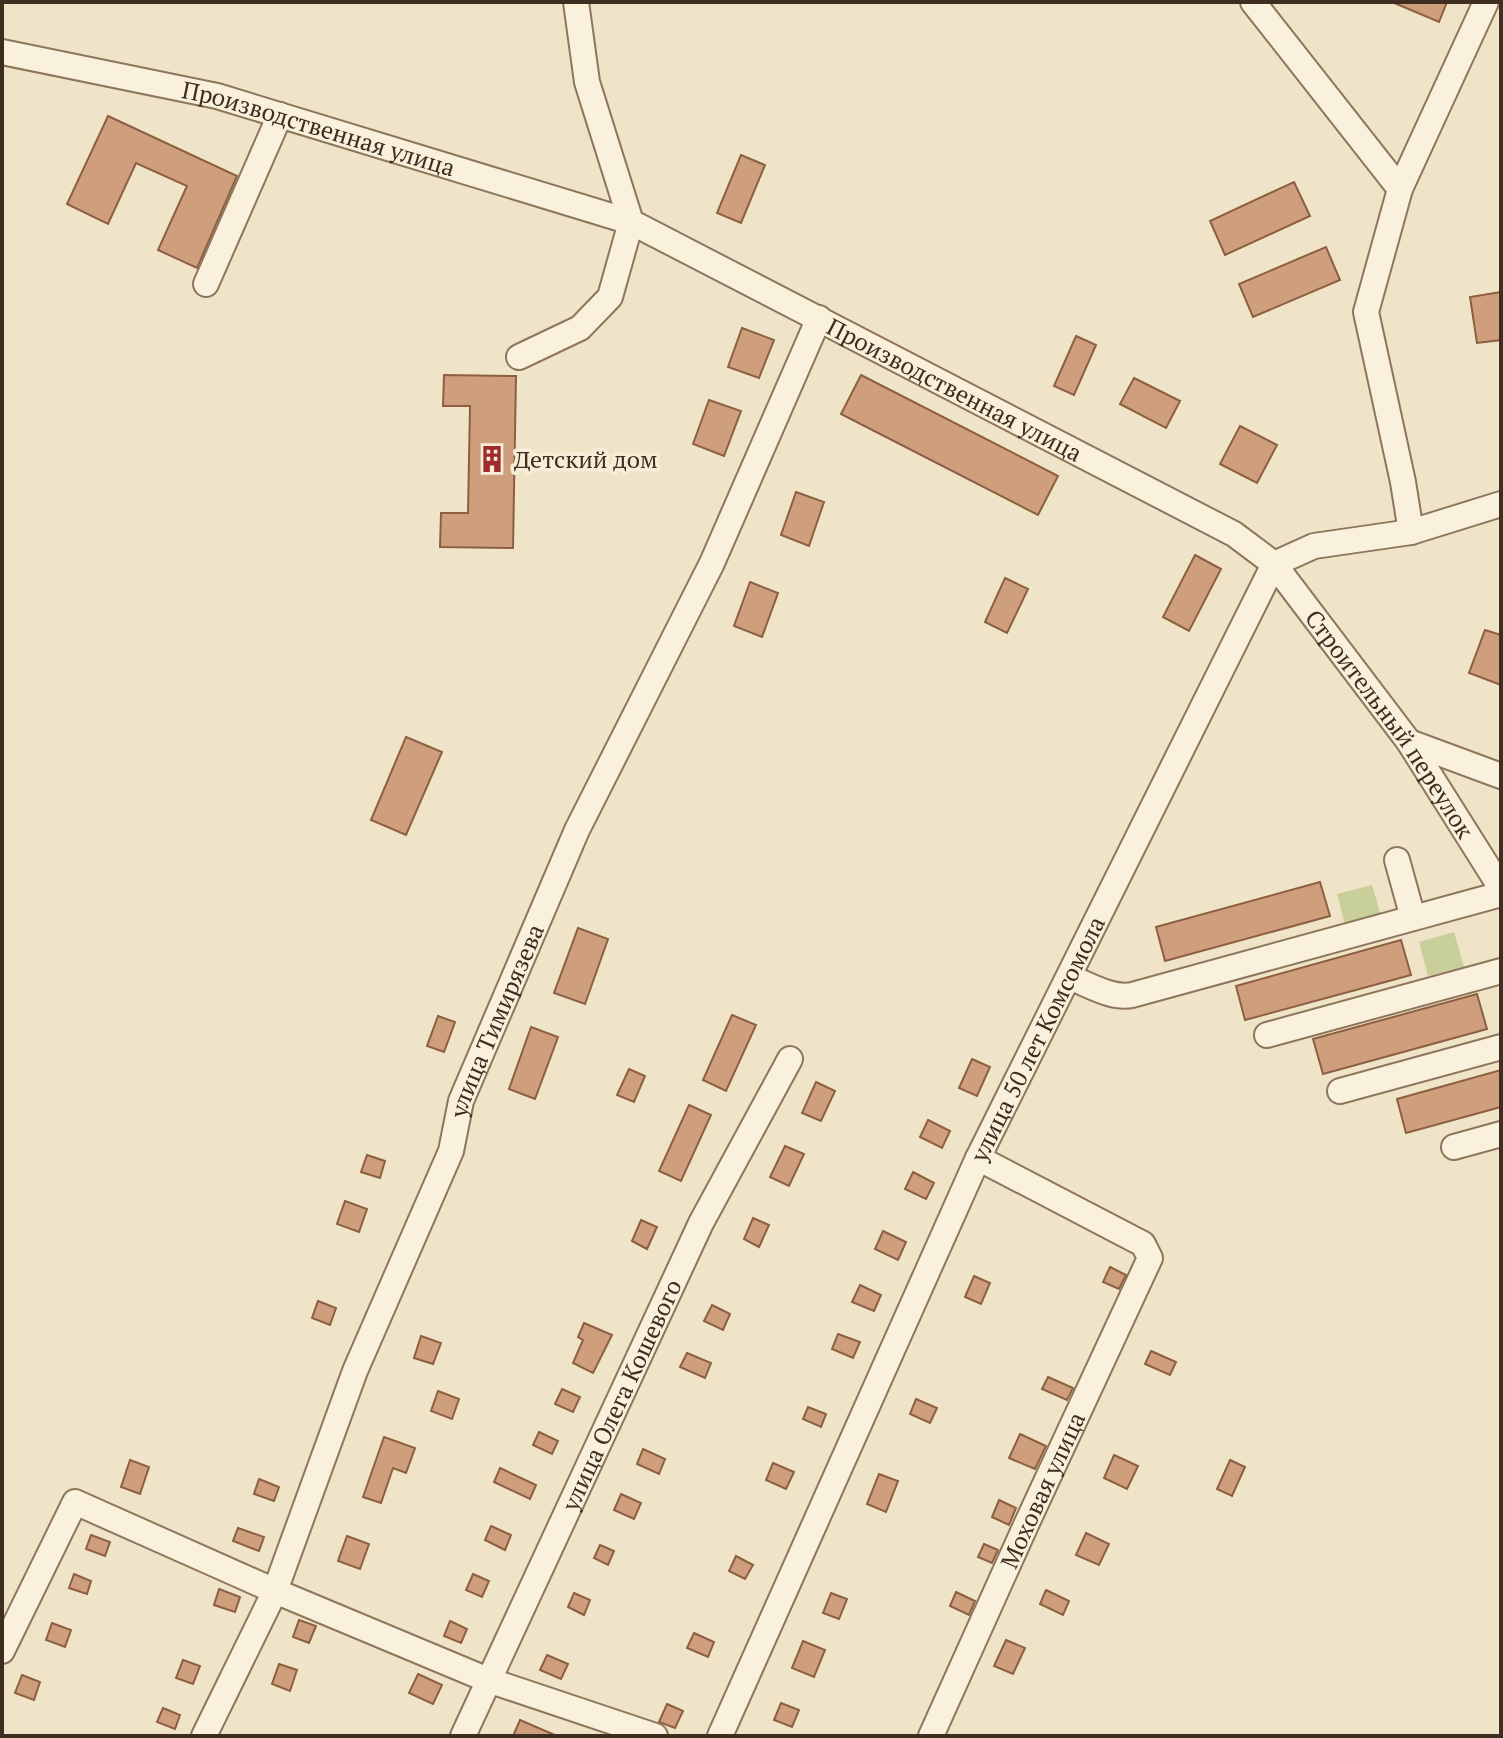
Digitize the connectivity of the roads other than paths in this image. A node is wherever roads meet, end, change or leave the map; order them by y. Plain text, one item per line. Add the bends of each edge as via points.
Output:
1 (576, 2) edge
2 (1253, 2) edge
3 (1486, 2) edge
4 (2, 52) edge
5 (280, 115) junction
6 (1400, 189) junction
7 (631, 222) junction
8 (206, 284) dead end
9 (819, 318) junction
10 (519, 357) dead end
11 (1501, 504) edge
12 (1411, 532) junction
13 (1274, 564) junction
14 (1409, 742) junction
15 (1501, 776) edge
16 (1397, 860) dead end
17 (1501, 891) edge
18 (1413, 918) junction
19 (1501, 971) edge
20 (1069, 977) junction
21 (1267, 1035) dead end
22 (1501, 1047) edge
23 (790, 1059) dead end
24 (1340, 1091) dead end
25 (1501, 1134) edge
26 (1454, 1147) dead end
27 (978, 1158) junction
28 (275, 1591) junction
29 (2, 1651) edge
30 (488, 1680) junction
31 (204, 1736) edge
32 (463, 1736) edge
33 (655, 1736) edge
34 (720, 1736) edge
35 (931, 1736) edge

1 - 7 street via 587,82
2 - 6 street
3 - 6 street
4 - 5 street, Производственная улица via 217,96
5 - 7 street, Производственная улица
5 - 8 street
6 - 12 street via 1366,312
7 - 9 street, Производственная улица
7 - 10 street via 610,297 580,328
9 - 13 street, Производственная улица via 1234,534
9 - 28 street, улица Тимирязева via 712,563 577,830 461,1101 451,1151 355,1371
11 - 12 street
12 - 13 street via 1314,546
13 - 14 street, Строительный переулок
13 - 20 street, улица 50 лет Комсомола
14 - 15 street
14 - 17 street, Строительный переулок
16 - 18 street
17 - 18 street
18 - 20 street via 1122,997
19 - 21 street
20 - 27 street, улица 50 лет Комсомола
22 - 24 street
23 - 30 street, улица Олега Кошевого via 701,1223
25 - 26 street
27 - 34 street, улица 50 лет Комсомола
27 - 35 street, Моховая улица via 1143,1244 1150,1258
28 - 29 street via 75,1502
28 - 30 street
28 - 31 street, улица Тимирязева
30 - 32 street, улица Олега Кошевого
30 - 33 street

